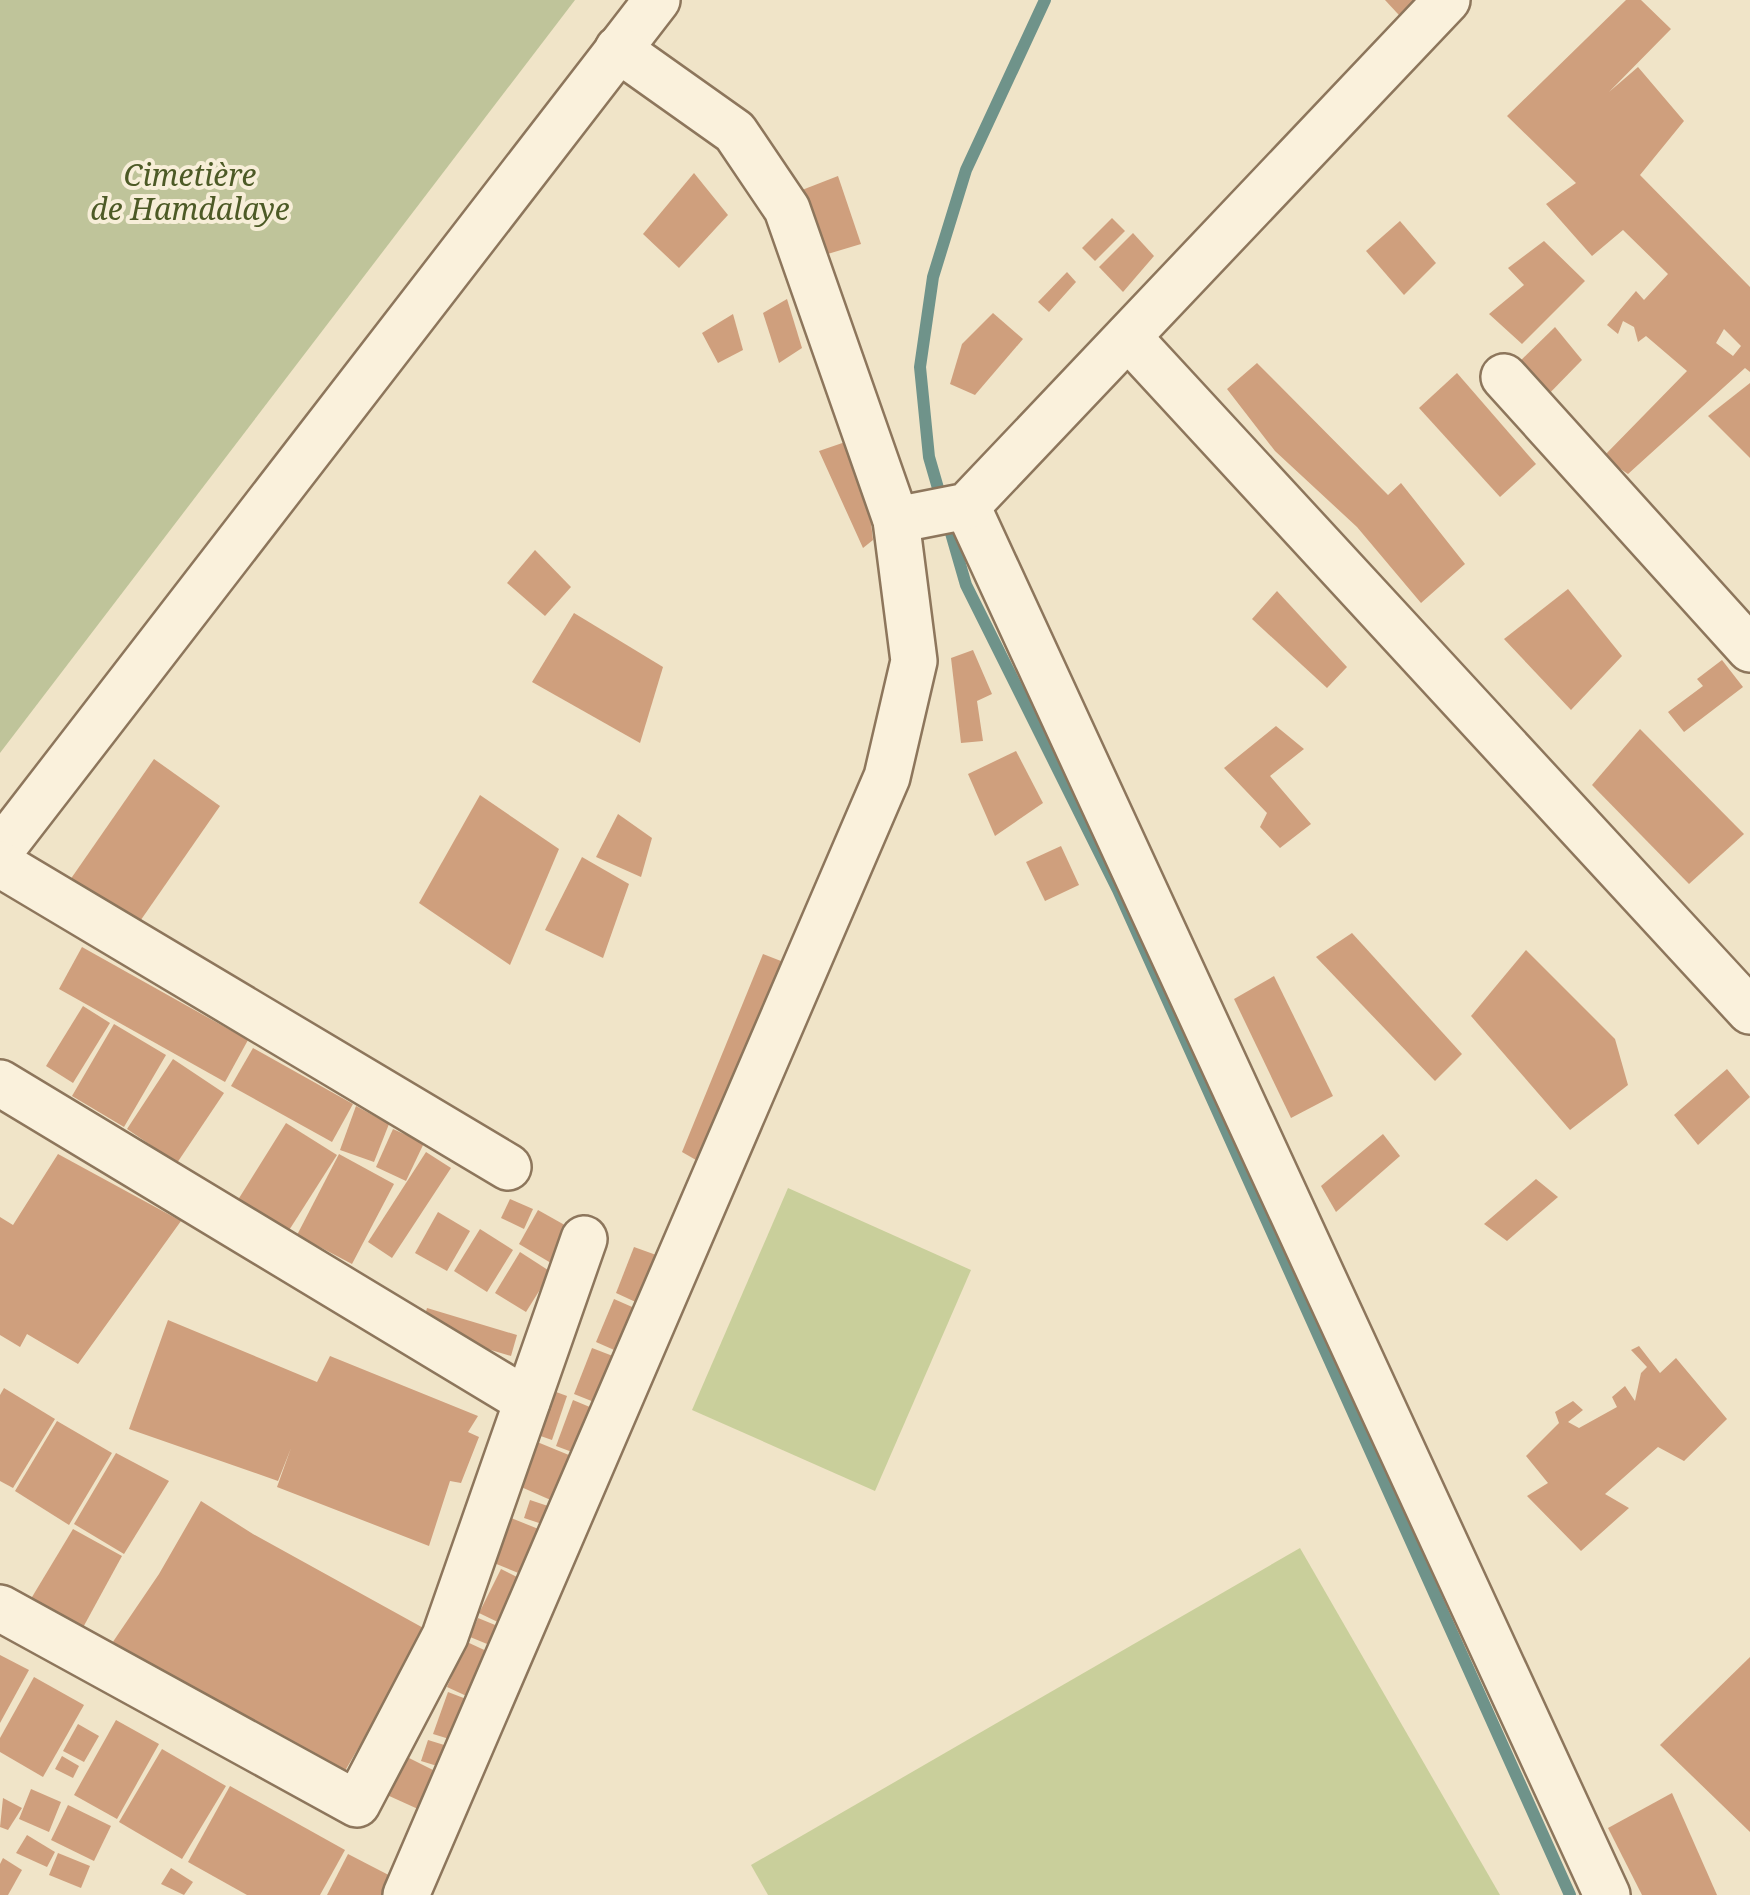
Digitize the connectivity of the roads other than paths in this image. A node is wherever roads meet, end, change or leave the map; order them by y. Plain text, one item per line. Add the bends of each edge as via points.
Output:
1 (657, 0) edge
2 (1447, 0) edge
3 (618, 49) junction
4 (1128, 337) junction
5 (1504, 377) dead end
6 (967, 506) junction
7 (896, 520) junction
8 (1743, 629) edge
9 (0, 851) edge
10 (0, 864) edge
11 (1750, 1011) edge
12 (0, 1083) edge
13 (508, 1167) dead end
14 (584, 1239) dead end
15 (528, 1401) junction
16 (0, 1608) edge
17 (406, 1895) edge
18 (1606, 1895) edge

1 - 3 street
2 - 4 street
3 - 7 street via 734,132 787,208
3 - 9 street
4 - 6 street
4 - 11 street
5 - 8 street
6 - 7 street
6 - 18 street
7 - 17 street via 914,661 887,777
10 - 13 street
12 - 15 street
14 - 15 street
15 - 16 street via 445,1636 357,1804

